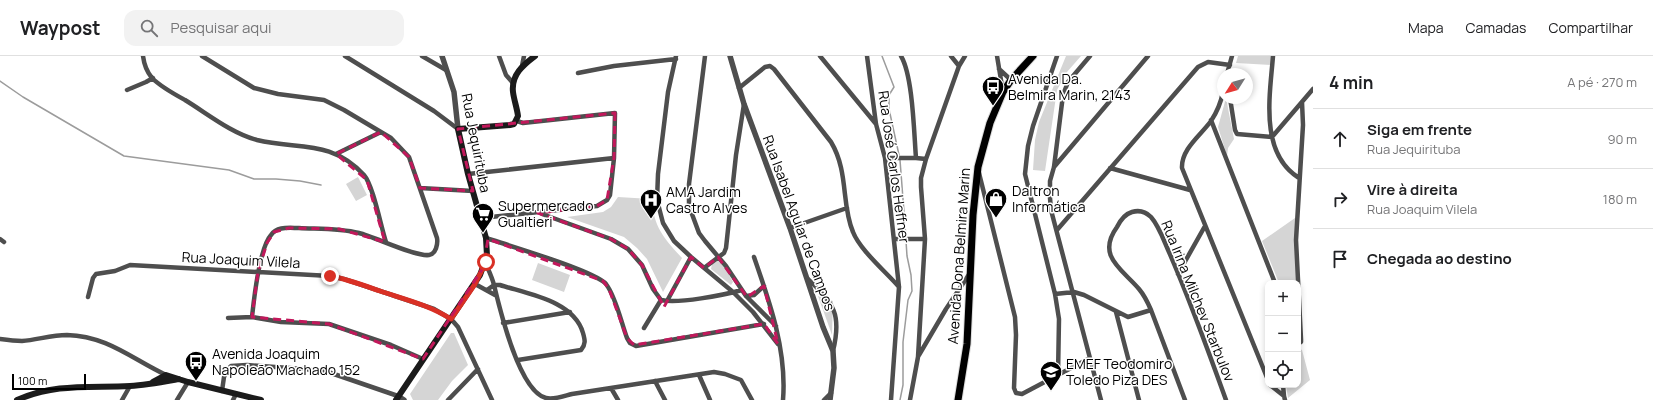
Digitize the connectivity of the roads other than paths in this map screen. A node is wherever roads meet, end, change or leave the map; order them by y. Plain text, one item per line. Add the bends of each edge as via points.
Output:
1 (143, 56) edge
2 (202, 56) edge
3 (345, 56) edge
4 (422, 56) edge
5 (442, 56) edge
6 (498, 56) edge
7 (524, 56) edge
8 (536, 56) edge
9 (705, 56) edge
10 (730, 56) edge
11 (820, 56) edge
12 (867, 56) edge
13 (901, 56) edge
14 (951, 56) edge
15 (966, 56) edge
16 (997, 56) edge
17 (1033, 56) edge
18 (1057, 56) edge
19 (1090, 56) edge
20 (1148, 56) edge
21 (1232, 56) edge
22 (1273, 56) edge
23 (676, 58) edge
24 (1230, 65) junction
25 (522, 66) junction
26 (959, 66) junction
27 (1229, 68) edge
28 (999, 69) junction
29 (446, 70) junction
30 (578, 73) dead end
31 (152, 78) junction
32 (1011, 80) junction
33 (513, 83) junction
34 (739, 88) junction
35 (1313, 89) edge
36 (127, 90) dead end
37 (1003, 92) junction
38 (1302, 102) junction
39 (744, 104) junction
40 (1220, 104) edge
41 (1231, 104) edge
42 (1211, 120) junction
43 (517, 121) junction
44 (876, 124) junction
45 (458, 129) junction
46 (381, 132) junction
47 (1272, 137) junction
48 (336, 154) junction
49 (614, 158) junction
50 (884, 158) junction
51 (916, 158) junction
52 (926, 159) junction
53 (978, 167) junction
54 (1054, 167) junction
55 (1110, 168) junction
56 (468, 174) junction
57 (1299, 178) junction
58 (420, 188) junction
59 (1190, 190) junction
60 (472, 191) junction
61 (848, 208) junction
62 (541, 213) junction
63 (481, 218) junction
64 (1205, 226) junction
65 (790, 228) junction
66 (1057, 230) junction
67 (486, 238) junction
68 (894, 239) junction
69 (925, 239) junction
70 (386, 242) junction
71 (690, 257) junction
72 (718, 257) junction
73 (754, 257) dead end
74 (486, 262) junction
75 (704, 268) junction
76 (258, 272) junction
77 (971, 273) junction
78 (1178, 274) junction
79 (808, 279) junction
80 (1274, 280) edge
81 (475, 284) junction
82 (494, 285) junction
83 (764, 286) junction
84 (899, 287) junction
85 (487, 290) junction
86 (742, 290) junction
87 (733, 292) junction
88 (1074, 292) junction
89 (1055, 294) junction
90 (495, 295) junction
91 (746, 296) junction
92 (88, 297) dead end
93 (661, 300) junction
94 (667, 302) junction
95 (1151, 310) junction
96 (570, 312) junction
97 (1116, 312) junction
98 (1300, 316) edge
99 (252, 317) junction
100 (228, 318) dead end
101 (451, 319) junction
102 (503, 323) junction
103 (764, 324) junction
104 (776, 326) junction
105 (644, 328) dead end
106 (0, 339) edge
107 (778, 344) junction
108 (833, 351) junction
109 (918, 356) junction
110 (1090, 358) junction
111 (423, 359) junction
112 (518, 360) junction
113 (478, 369) junction
114 (1265, 373) edge
115 (166, 375) junction
116 (699, 375) junction
117 (1058, 375) junction
118 (179, 379) junction
119 (654, 381) junction
120 (188, 382) junction
121 (148, 384) junction
122 (130, 386) junction
123 (611, 388) junction
124 (1273, 388) edge
125 (222, 391) junction
126 (831, 393) junction
127 (234, 397) edge
128 (28, 398) edge
129 (397, 398) edge
130 (1284, 398) edge
131 (17, 400) edge
132 (122, 400) edge
133 (177, 400) edge
134 (261, 400) edge
135 (404, 400) edge
136 (448, 400) edge
137 (492, 400) edge
138 (551, 400) edge
139 (618, 400) edge
140 (665, 400) edge
141 (710, 400) edge
142 (752, 400) edge
143 (783, 400) edge
144 (824, 400) edge
145 (830, 400) edge
146 (890, 400) edge
147 (910, 400) edge
148 (958, 400) edge
149 (1101, 400) edge
150 (1139, 400) edge
151 (1185, 400) edge
152 (1226, 400) edge

1 - 31 street via 146,69
2 - 46 street via 254,88 324,100
3 - 45 street via 434,111
4 - 29 street
5 - 29 street, Rua Jequirituba
6 - 33 street via 506,75
7 - 25 street
8 - 25 main road
9 - 72 street via 688,201 699,233
10 - 34 street, Rua Isabel Aguiar de Campos
11 - 44 street
12 - 44 street, Rua José Carlos Heffner
13 - 51 street via 910,88
14 - 26 street
15 - 26 street
16 - 28 street
17 - 32 main road, Avenida Dona Belmira Marin
18 - 89 street via 1032,126 1025,174
19 - 54 street via 1065,88
20 - 54 street
21 - 24 street
22 - 47 street via 1270,115
23 - 30 street
23 - 71 street via 668,92 658,174 658,200 666,230
24 - 27 street
24 - 55 street via 1208,62 1198,67
25 - 33 main road
26 - 52 street
28 - 32 street
28 - 37 street
29 - 45 street, Rua Jequirituba via 454,92
31 - 36 street
31 - 48 street via 214,119 256,139 310,146
32 - 37 main road, Avenida Dona Belmira Marin
33 - 43 main road via 518,111
34 - 39 street, Rua Isabel Aguiar de Campos
34 - 61 street via 765,67 770,66 774,69 838,153
35 - 38 street
37 - 53 main road, Avenida Dona Belmira Marin via 990,122
38 - 47 street
38 - 57 street
39 - 65 street, Rua Isabel Aguiar de Campos
39 - 72 street via 726,248
40 - 42 street
41 - 47 street via 1237,134
42 - 59 street via 1181,161
42 - 80 street
43 - 45 main road via 510,125
43 - 49 street via 523,123 615,113
44 - 50 street, Rua José Carlos Heffner
45 - 56 main road, Rua Jequirituba
46 - 48 street
46 - 58 street via 398,144 409,158
47 - 57 street via 1281,158
48 - 70 street via 350,163 367,180
49 - 56 street
49 - 62 street via 610,196 603,204
50 - 51 street
50 - 68 street, Rua José Carlos Heffner
51 - 52 street
52 - 69 street via 920,187
53 - 77 main road, Avenida Dona Belmira Marin
53 - 117 street via 1015,317 1014,391 1022,394
54 - 66 street via 1050,181 1050,198
55 - 59 street
55 - 66 street
56 - 60 main road, Rua Jequirituba
57 - 98 street via 1296,240
58 - 60 street
58 - 70 street via 437,238 435,251 429,256
59 - 64 street
60 - 63 main road, Rua Jequirituba
61 - 65 street
61 - 84 street via 851,228 856,238
62 - 63 street
62 - 93 street via 611,239 628,248 642,265
63 - 67 main road, Rua Jequirituba
64 - 78 street
64 - 114 street
65 - 79 street, Rua Isabel Aguiar de Campos
66 - 88 street
67 - 74 main road, Rua Jequirituba
67 - 103 street via 603,281 609,289 627,338 636,346
68 - 69 street
68 - 84 street, Rua José Carlos Heffner
69 - 109 street
70 - 76 street via 339,229 281,229 269,237
71 - 75 street
71 - 94 street
72 - 75 street
72 - 86 street
73 - 83 street
74 - 81 main road, Rua Jequirituba
74 - 82 street
75 - 87 street
76 - 92 street, Rua Joaquim Vilela via 126,266 96,274
76 - 99 street
76 - 101 street, Rua Joaquim Vilela via 344,279 434,309
77 - 109 street
77 - 148 main road, Avenida Dona Belmira Marin via 967,344
78 - 95 street, Rua Irina Milchev Starbulov via 1150,216 1140,211 1129,213 1120,221 1112,233 1108,245 1109,252 1117,268 1144,295
78 - 152 street, Rua Irina Milchev Starbulov
79 - 108 street, Rua Isabel Aguiar de Campos
79 - 108 street via 832,304 836,332
81 - 85 street
81 - 101 main road, Rua Jequirituba
82 - 85 street
82 - 90 street
82 - 96 street via 532,295
83 - 91 street via 754,295
83 - 104 street
84 - 146 street, Rua José Carlos Heffner
85 - 90 street
86 - 87 street
86 - 91 street
87 - 94 street
87 - 103 street
88 - 89 street
88 - 97 street
88 - 110 street
89 - 117 street via 1059,324
90 - 102 street
91 - 104 street
93 - 94 street
93 - 105 street
95 - 97 street via 1128,317
95 - 151 street, Rua Irina Milchev Starbulov
96 - 102 street
96 - 112 street via 582,328 585,341 582,349
97 - 150 street
99 - 100 street
99 - 111 street via 280,322 329,324
101 - 111 main road, Rua Jequirituba
101 - 113 street via 458,327
102 - 112 street
103 - 107 street
104 - 107 street
106 - 115 street via 21,341 52,335 84,337 115,346
107 - 143 street via 783,367
108 - 126 street, Rua Isabel Aguiar de Campos
109 - 147 street
110 - 117 street
110 - 149 street
111 - 129 main road, Rua Jequirituba
112 - 138 street via 532,389 541,397
113 - 136 street
113 - 137 street
115 - 118 main road
115 - 121 main road
116 - 119 street
116 - 141 street
116 - 142 street via 719,372 738,379 743,382
118 - 120 main road
118 - 121 main road
119 - 123 street
119 - 140 street
120 - 125 main road
120 - 133 street
121 - 122 main road
122 - 128 main road via 58,388 36,392
122 - 132 street
123 - 138 street
123 - 139 street
124 - 130 street
125 - 127 main road
125 - 129 street via 228,369 231,366 247,365 328,372
126 - 144 street
126 - 145 street, Rua Isabel Aguiar de Campos
127 - 134 main road
128 - 131 main road
129 - 135 street

